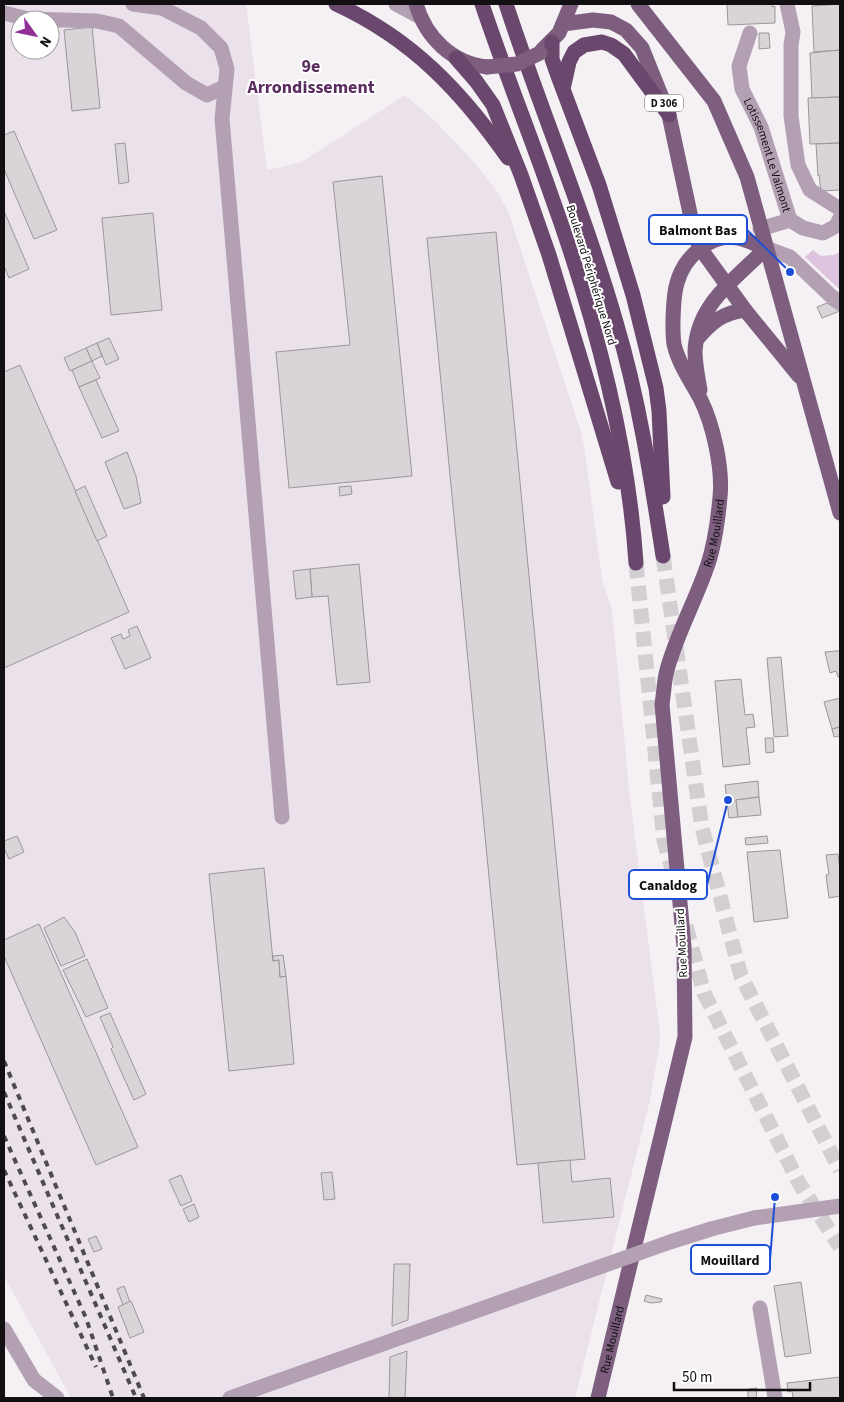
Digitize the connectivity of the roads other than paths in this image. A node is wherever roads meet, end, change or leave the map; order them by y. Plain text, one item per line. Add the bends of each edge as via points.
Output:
1 (133, 4) edge
2 (336, 4) edge
3 (396, 4) edge
4 (482, 4) edge
5 (506, 4) edge
6 (571, 4) edge
7 (638, 4) edge
8 (788, 4) edge
9 (418, 10) edge
10 (4, 13) edge
11 (564, 24) junction
12 (750, 33) dead end
13 (552, 42) junction
14 (456, 58) junction
15 (224, 86) junction
16 (563, 89) junction
17 (669, 115) junction
18 (521, 175) junction
19 (840, 209) edge
20 (840, 218) edge
21 (790, 220) junction
22 (760, 229) junction
23 (700, 248) junction
24 (766, 248) junction
25 (728, 286) junction
26 (840, 303) edge
27 (745, 310) junction
28 (696, 340) junction
29 (804, 382) junction
30 (701, 401) junction
31 (840, 513) edge
32 (634, 533) junction
33 (636, 563) tunnel mouth
34 (282, 816) dead end
35 (840, 1206) edge
36 (760, 1308) dead end
37 (4, 1329) edge
38 (57, 1398) edge
39 (230, 1398) edge
40 (598, 1398) edge
41 (775, 1398) edge

1 - 15 street via 162,8 201,28 221,48 227,69
2 - 18 highway via 381,28 433,68 468,105
3 - 9 street
4 - 32 highway, Boulevard Périphérique Nord via 551,193 593,328 617,431
5 - 16 highway, Boulevard Périphérique Nord via 584,219 617,324 649,464 663,556 663,487 656,388 633,295 599,185
6 - 11 main road
7 - 22 main road, D 306 via 714,101 747,176
8 - 19 street, Lotissement Le Valmont via 793,32 791,116 798,165 810,190
9 - 14 main road via 436,42
10 - 15 street via 28,19 97,21 118,26 186,83 207,95
11 - 13 main road
11 - 17 main road, D 306 via 602,20 626,30 642,48
12 - 21 street, Lotissement Le Valmont via 739,66 742,89 761,128
13 - 14 main road, bridge via 540,53 517,64 488,67
13 - 16 highway via 552,59
14 - 18 highway via 493,105
15 - 34 street via 222,118
16 - 17 highway via 574,52 584,45 602,42 624,54
17 - 23 main road, D 306
18 - 32 highway via 549,255
20 - 21 street, Lotissement Le Valmont via 836,226 823,233 803,228
21 - 22 street
22 - 24 main road, D 306
23 - 24 main road, Rue Mouillard via 714,240 738,238
23 - 25 main road, D 306
23 - 30 main road, Rue Mouillard via 687,263 677,283 672,330 680,361
24 - 25 main road, Rue Mouillard
24 - 26 street via 790,257
24 - 29 main road, D 306
25 - 27 main road, D 306
25 - 28 main road, Rue Mouillard via 707,308
27 - 28 main road via 731,312 718,319
27 - 29 main road, D 306
28 - 30 main road, Rue Mouillard
29 - 31 main road, D 306
30 - 40 main road, Rue Mouillard via 717,453 720,496 708,562 667,670 662,704 684,947 685,1037
32 - 33 highway, Boulevard Périphérique Nord
35 - 39 street, bridge via 754,1218 711,1229
36 - 41 street
37 - 38 street via 34,1380

